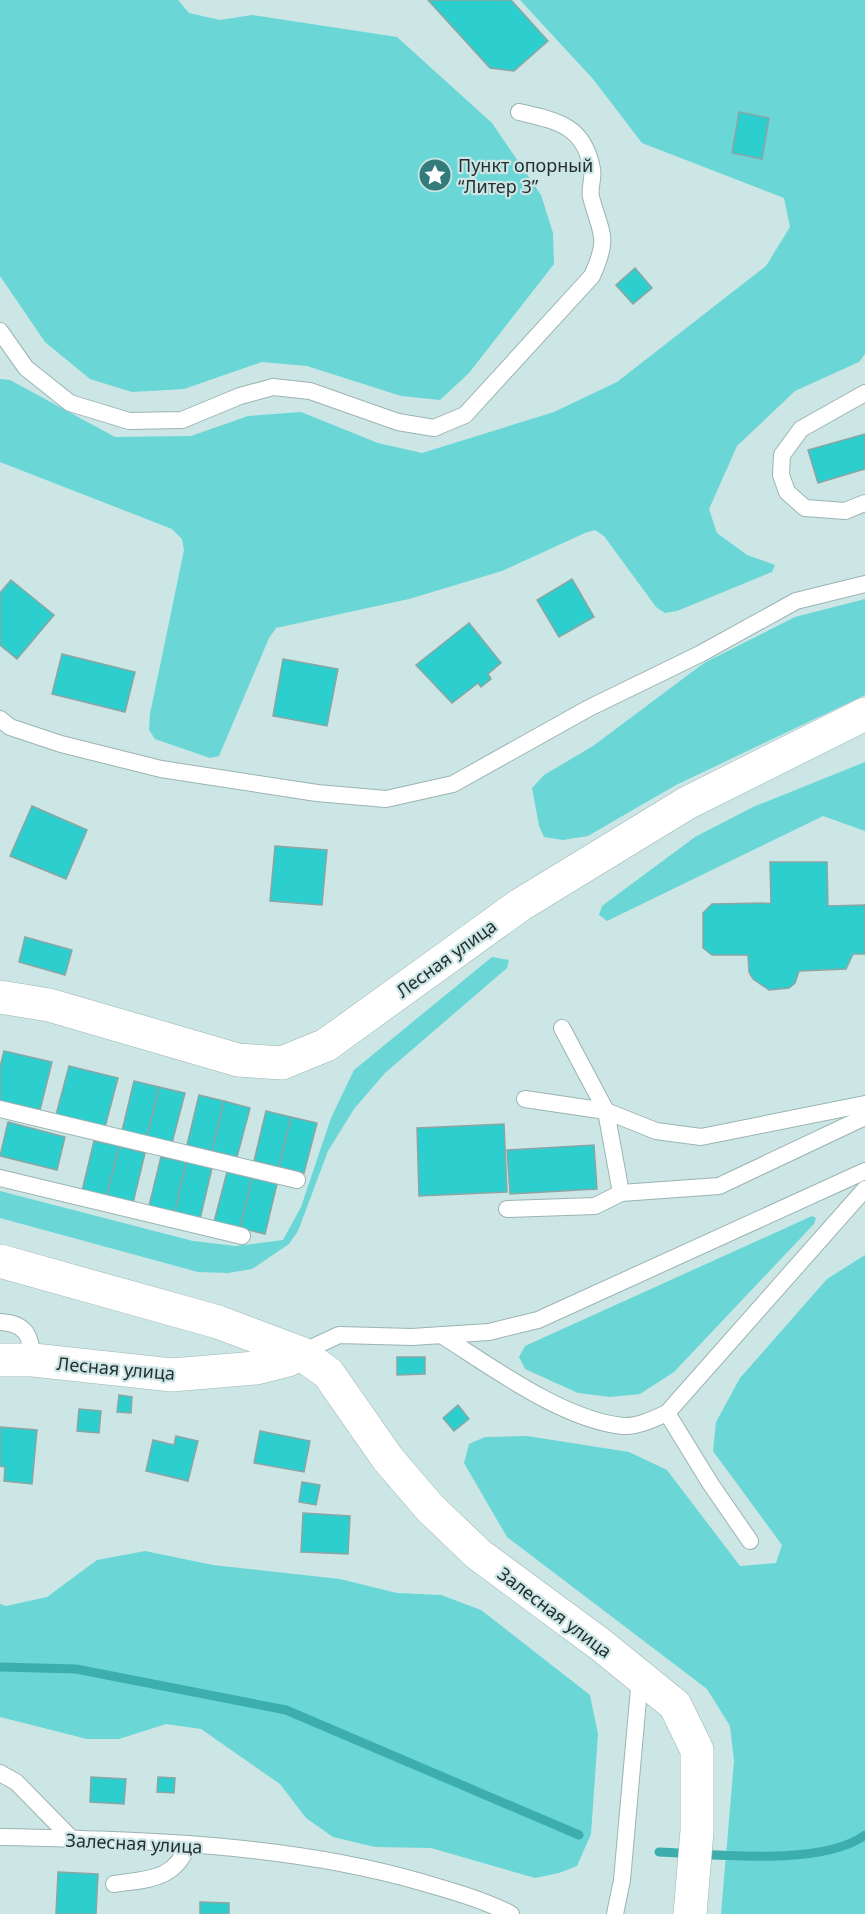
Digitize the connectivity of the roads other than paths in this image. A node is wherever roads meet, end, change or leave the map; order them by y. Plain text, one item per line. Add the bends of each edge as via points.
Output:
1 (519, 112) dead end
2 (0, 331) edge
3 (865, 393) edge
4 (865, 503) edge
5 (865, 584) edge
6 (865, 714) edge
7 (0, 719) edge
8 (0, 997) edge
9 (562, 1028) dead end
10 (525, 1099) dead end
11 (865, 1104) edge
12 (0, 1109) edge
13 (606, 1111) junction
14 (865, 1117) edge
15 (865, 1171) edge
16 (0, 1178) edge
17 (297, 1180) dead end
18 (865, 1189) edge
19 (621, 1193) junction
20 (507, 1209) dead end
21 (242, 1236) dead end
22 (0, 1261) edge
23 (0, 1322) edge
24 (441, 1335) junction
25 (300, 1353) junction
26 (0, 1360) edge
27 (33, 1360) junction
28 (667, 1413) junction
29 (750, 1542) dead end
30 (640, 1677) junction
31 (0, 1773) edge
32 (0, 1838) edge
33 (72, 1839) junction
34 (189, 1844) junction
35 (114, 1884) dead end
36 (511, 1914) edge
37 (615, 1914) edge
38 (690, 1914) edge

1 - 2 lane via 568,127 584,142 593,171 590,192 602,230 603,252 592,276 465,415 434,428 398,422 310,391 273,387 182,420 129,421 70,403 26,368
3 - 4 lane via 801,429 782,455 781,475 787,492 805,508 845,511
5 - 7 lane via 796,601 589,708 453,784 386,799 317,793 161,769 61,744 10,727
6 - 8 street, Лесная улица via 687,803 520,905 326,1045 282,1063 238,1060 49,1005
9 - 13 lane
10 - 13 lane
11 - 13 lane via 701,1137 656,1131
12 - 17 lane
13 - 19 lane
14 - 19 lane via 719,1186
15 - 24 lane via 538,1320 489,1332
16 - 21 lane
18 - 28 lane
19 - 20 lane via 595,1206
22 - 25 street, Залесная улица via 218,1322
23 - 27 lane via 21,1326 32,1340
24 - 25 lane via 339,1335
24 - 28 lane via 510,1379 573,1412 624,1426
25 - 27 street, Лесная улица via 256,1368 172,1375
25 - 30 street, Залесная улица via 328,1373 388,1459 462,1539
26 - 27 street, Лесная улица
28 - 29 lane
30 - 37 lane via 622,1881
30 - 38 street, Залесная улица via 675,1705 698,1750
31 - 33 lane via 16,1782
32 - 33 lane, Залесная улица
33 - 34 lane, Залесная улица
34 - 35 lane via 183,1861 174,1869 156,1877
34 - 36 lane, Залесная улица via 371,1868 467,1896

